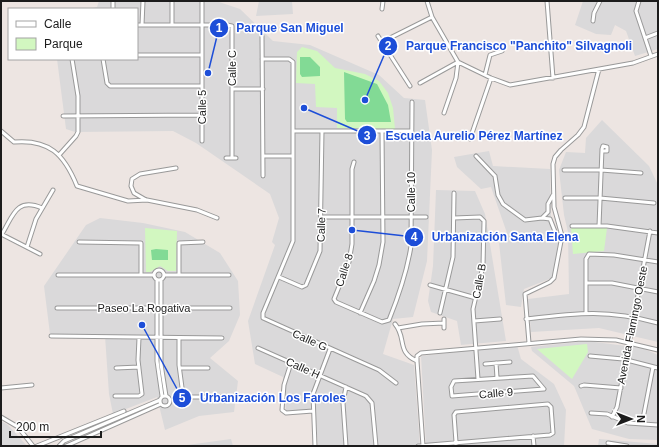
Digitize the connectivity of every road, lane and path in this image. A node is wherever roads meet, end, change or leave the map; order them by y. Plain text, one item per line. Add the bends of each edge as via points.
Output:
1 (143, 1) edge
2 (202, 1) edge
3 (383, 1) edge
4 (427, 1) edge
5 (547, 1) edge
6 (600, 1) edge
7 (639, 1) edge
8 (172, 2) edge
9 (177, 2) dead end
10 (382, 9) dead end
11 (432, 17) junction
12 (593, 21) dead end
13 (138, 25) edge
14 (142, 25) junction
15 (172, 25) junction
16 (202, 25) junction
17 (658, 33) edge
18 (262, 36) dead end
19 (378, 36) dead end
20 (644, 38) junction
21 (382, 42) junction
22 (502, 51) dead end
23 (658, 54) edge
24 (138, 55) edge
25 (202, 55) junction
26 (651, 56) junction
27 (262, 59) junction
28 (72, 60) edge
29 (103, 60) edge
30 (458, 62) junction
31 (599, 70) junction
32 (485, 75) junction
33 (491, 78) junction
34 (553, 78) junction
35 (420, 83) dead end
36 (202, 86) junction
37 (410, 86) dead end
38 (263, 88) junction
39 (232, 89) junction
40 (412, 102) dead end
41 (444, 113) dead end
42 (79, 115) junction
43 (202, 115) junction
44 (63, 116) dead end
45 (1, 131) edge
46 (382, 131) junction
47 (411, 131) junction
48 (293, 132) junction
49 (322, 132) junction
50 (470, 139) dead end
51 (202, 141) dead end
52 (603, 151) dead end
53 (59, 155) junction
54 (263, 156) junction
55 (293, 156) junction
56 (476, 156) dead end
57 (226, 158) dead end
58 (232, 158) junction
59 (236, 158) dead end
60 (354, 162) dead end
61 (176, 168) dead end
62 (564, 170) dead end
63 (602, 170) junction
64 (642, 173) dead end
65 (263, 176) dead end
66 (53, 190) dead end
67 (454, 193) dead end
68 (553, 195) junction
69 (565, 198) dead end
70 (600, 198) junction
71 (147, 200) junction
72 (654, 203) dead end
73 (42, 208) junction
74 (322, 217) junction
75 (352, 217) junction
76 (411, 217) junction
77 (426, 217) dead end
78 (217, 218) dead end
79 (383, 218) junction
80 (454, 218) junction
81 (542, 218) junction
82 (572, 226) dead end
83 (599, 226) junction
84 (650, 231) junction
85 (658, 233) edge
86 (1, 234) edge
87 (562, 236) junction
88 (80, 242) dead end
89 (203, 242) dead end
90 (28, 247) junction
91 (40, 254) dead end
92 (645, 259) junction
93 (658, 262) edge
94 (58, 275) dead end
95 (141, 275) junction
96 (154, 275) junction
97 (164, 275) junction
98 (179, 275) junction
99 (228, 275) dead end
100 (279, 277) junction
101 (159, 280) junction
102 (587, 283) junction
103 (430, 285) dead end
104 (639, 287) junction
105 (446, 290) junction
106 (658, 292) edge
107 (476, 298) junction
108 (57, 308) dead end
109 (159, 308) junction
110 (230, 308) dead end
111 (586, 312) junction
112 (360, 313) junction
113 (440, 313) dead end
114 (634, 316) junction
115 (444, 318) dead end
116 (500, 319) dead end
117 (526, 319) junction
118 (474, 321) junction
119 (444, 323) junction
120 (658, 323) edge
121 (395, 324) dead end
122 (398, 328) junction
123 (444, 328) dead end
124 (51, 336) dead end
125 (139, 338) junction
126 (159, 338) junction
127 (179, 338) junction
128 (222, 338) dead end
129 (630, 342) junction
130 (529, 343) junction
131 (258, 348) dead end
132 (476, 348) junction
133 (330, 349) junction
134 (658, 350) edge
135 (590, 356) dead end
136 (626, 360) junction
137 (417, 361) junction
138 (510, 362) dead end
139 (291, 363) junction
140 (496, 363) junction
141 (485, 364) dead end
142 (139, 367) junction
143 (653, 367) junction
144 (116, 368) dead end
145 (180, 368) junction
146 (208, 368) dead end
147 (658, 368) edge
148 (319, 375) junction
149 (497, 378) junction
150 (478, 379) junction
151 (396, 383) dead end
152 (32, 385) dead end
153 (581, 386) dead end
154 (346, 387) junction
155 (1, 388) edge
156 (621, 388) junction
157 (115, 396) dead end
158 (164, 396) junction
159 (230, 397) dead end
160 (160, 400) junction
161 (161, 404) junction
162 (124, 411) dead end
163 (313, 412) junction
164 (592, 413) dead end
165 (1, 417) edge
166 (612, 417) junction
167 (642, 424) junction
168 (658, 425) edge
169 (533, 436) junction
170 (608, 443) dead end
171 (456, 444) edge
172 (32, 446) edge
173 (37, 446) edge
174 (59, 446) edge
175 (66, 446) edge
176 (315, 446) edge
177 (346, 446) edge
178 (376, 446) edge
179 (418, 446) edge
180 (423, 446) edge
181 (534, 446) edge
182 (627, 446) edge

1 - 14 street
2 - 16 street, Calle 5
3 - 10 street
4 - 11 street
5 - 34 street
6 - 12 street
7 - 20 street via 636,11
8 - 9 street
8 - 15 street
11 - 21 street
11 - 30 street
13 - 14 street, Calle C
14 - 15 street, Calle C
15 - 16 street, Calle C
16 - 25 street, Calle 5
16 - 39 street, Calle C via 232,26
17 - 20 street
18 - 27 street
19 - 21 street
20 - 26 street
21 - 37 street
22 - 32 street via 490,55
23 - 26 street
24 - 25 street
25 - 36 street, Calle 5
26 - 31 street via 633,63
27 - 38 street
27 - 48 street via 289,59 293,62
28 - 42 street
29 - 36 street via 107,83 110,86
30 - 32 street
30 - 35 street
30 - 41 street via 456,78
31 - 34 street
31 - 68 street via 584,126 555,157
32 - 33 street
33 - 34 street via 510,85
33 - 50 street
36 - 43 street, Calle 5
38 - 39 street
38 - 54 street
39 - 58 street, Calle C
40 - 47 street, Calle 10
42 - 43 street
42 - 44 street
42 - 53 street via 76,136
43 - 51 street, Calle 5
45 - 53 street via 14,142 41,143
46 - 47 street
46 - 49 street
46 - 79 street
47 - 76 street, Calle 10
48 - 49 street
48 - 55 street
49 - 74 street, Calle 7
52 - 63 street
53 - 71 street via 72,173 77,186 128,200
54 - 55 street
54 - 65 street
55 - 100 street via 293,241
56 - 81 street via 495,176 498,195 503,204 525,220
57 - 58 street
58 - 59 street
60 - 75 street, Calle 8
61 - 71 street via 140,174 132,179 134,193
62 - 63 street
63 - 64 street
63 - 70 street
66 - 73 street
67 - 80 street
68 - 81 street via 548,204 548,212
68 - 87 street via 556,219
69 - 70 street
70 - 72 street
70 - 83 street
71 - 78 street via 198,210
73 - 86 street via 26,204 18,207
73 - 90 street
74 - 75 street
74 - 100 street, Calle 7 via 320,251 306,285 302,287
75 - 79 street
75 - 112 street, Calle 8 via 349,262 334,299
76 - 77 street
76 - 79 street
76 - 112 street, Calle 10 via 411,246 407,268 389,320 382,322
79 - 112 street via 379,265
80 - 105 street via 453,257
80 - 107 street, Calle B via 480,217 484,221 483,266
81 - 87 street via 552,221 555,233
82 - 83 street
83 - 84 street
84 - 85 street
84 - 92 street, Avenida Flamingo Oeste
86 - 90 street
87 - 117 street via 554,278 525,294
88 - 95 street via 141,242
89 - 98 street via 180,243
90 - 91 street
92 - 93 street
92 - 102 street via 614,254 589,254 586,259
92 - 104 street, Avenida Flamingo Oeste
94 - 95 street
95 - 96 street
96 - 97 street via 159,270
96 - 101 street
97 - 98 street
97 - 101 street
98 - 99 street
100 - 133 street, Calle G via 263,318
101 - 109 street
102 - 104 street
102 - 111 street
103 - 105 street
104 - 106 street
104 - 114 street, Avenida Flamingo Oeste
105 - 107 street
105 - 113 street
107 - 118 street, Calle B
108 - 109 street, Paseo La Rogativa
109 - 110 street, Paseo La Rogativa
109 - 126 street
111 - 114 street
111 - 117 street
114 - 120 street
114 - 129 street, Avenida Flamingo Oeste
115 - 119 street
116 - 118 street
117 - 130 street
118 - 132 street, Calle B
119 - 122 street
119 - 123 street
121 - 122 street
122 - 137 street via 404,353
124 - 125 street
125 - 126 street
125 - 142 street
126 - 127 street
126 - 158 street
127 - 128 street
127 - 145 street
129 - 130 street via 581,339
129 - 134 street
129 - 136 street, Avenida Flamingo Oeste
130 - 132 street
131 - 139 street, Calle H
132 - 137 street via 421,353 417,356
132 - 150 street
133 - 148 street
133 - 151 street, Calle G via 378,370
135 - 136 street
136 - 143 street
136 - 156 street, Avenida Flamingo Oeste
137 - 180 street
138 - 140 street
139 - 148 street, Calle H
139 - 163 street via 284,385 282,410 286,413
140 - 141 street
140 - 149 street
142 - 144 street
142 - 157 street via 142,394
143 - 147 street
143 - 167 street
145 - 146 street
145 - 159 street via 183,394 186,397
148 - 154 street, Calle H
148 - 163 street via 313,394
149 - 150 street, Calle 9
149 - 150 street, Calle 9 via 533,376 544,389 452,396 451,387 454,381
152 - 155 street
153 - 156 street
154 - 177 street via 343,403
154 - 178 street, Calle H via 366,396 372,403
156 - 166 street, Avenida Flamingo Oeste
158 - 160 street
158 - 161 street via 169,402 166,406
160 - 161 street
160 - 174 street via 64,441
161 - 175 street
162 - 173 street
163 - 176 street
164 - 166 street
165 - 172 street via 18,428
166 - 167 street via 622,422
167 - 168 street
169 - 171 street
169 - 171 street via 553,433 552,407 548,404 456,412
169 - 181 street
170 - 182 street
171 - 180 street
179 - 180 street

